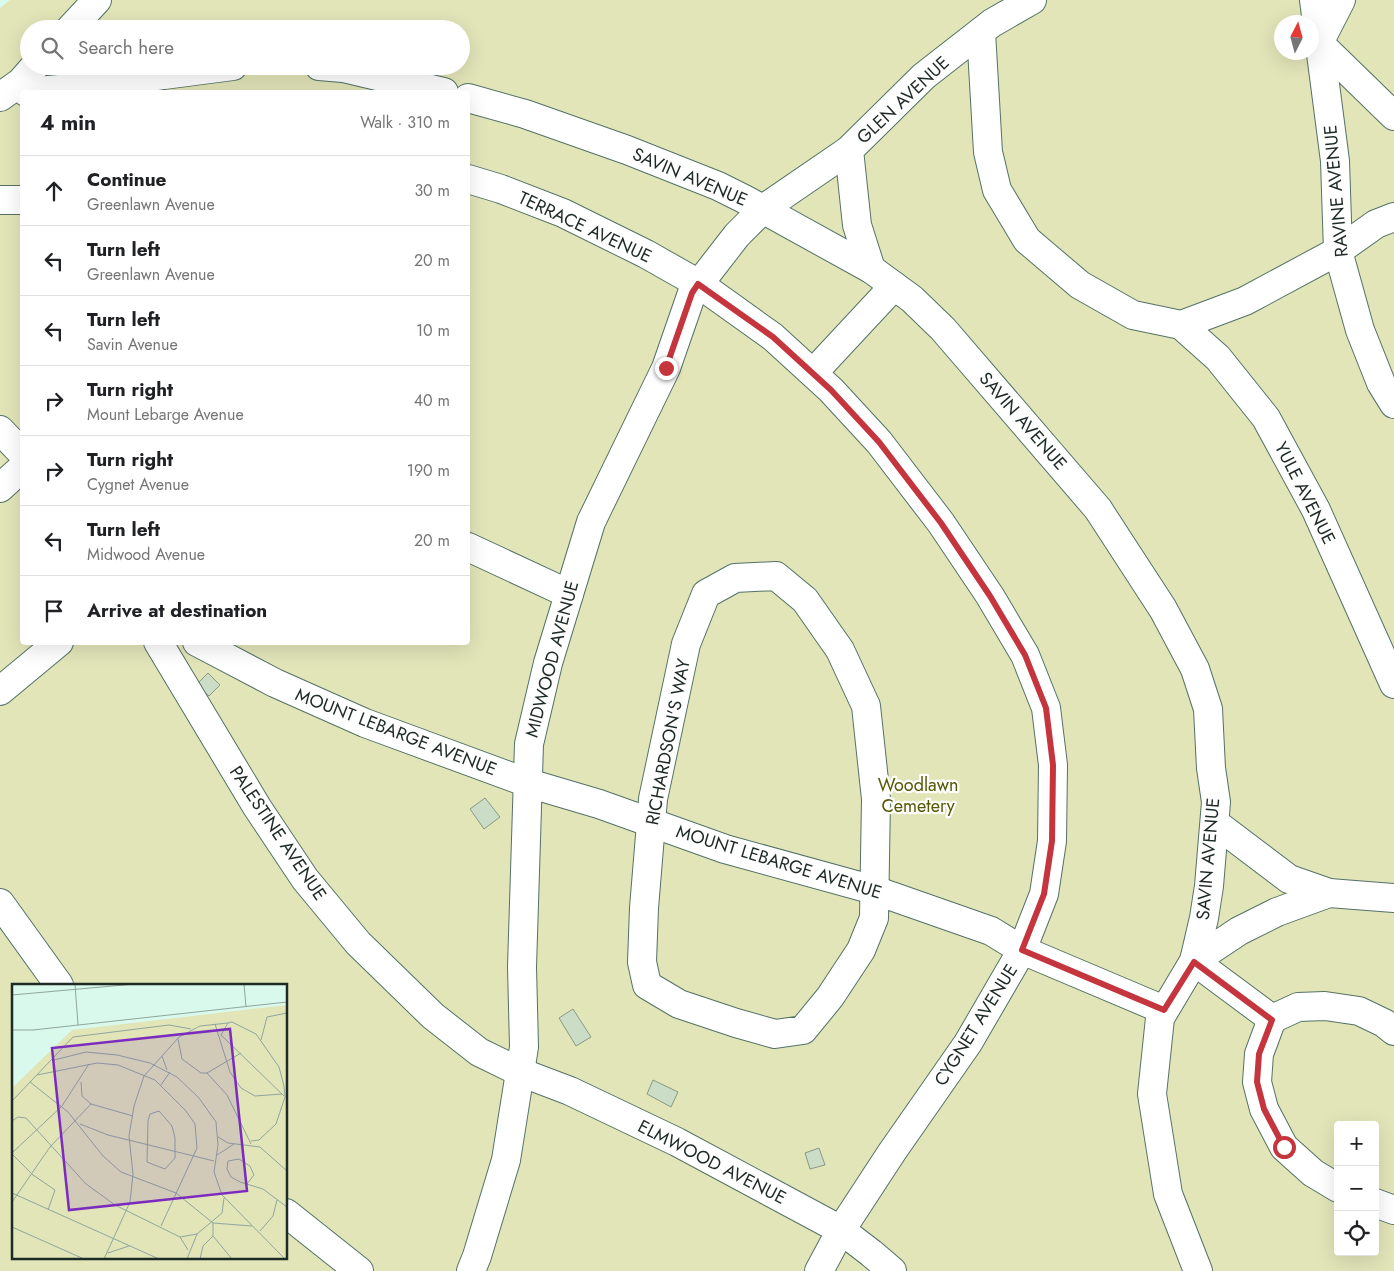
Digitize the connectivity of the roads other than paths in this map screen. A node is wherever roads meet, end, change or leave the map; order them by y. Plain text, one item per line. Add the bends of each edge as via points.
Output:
1 (97, 0) edge
2 (1032, 0) edge
3 (1314, 0) edge
4 (1341, 0) edge
5 (1316, 15) edge
6 (78, 20) edge
7 (981, 32) junction
8 (1319, 42) junction
9 (27, 75) edge
10 (164, 75) edge
11 (372, 75) edge
12 (53, 90) edge
13 (436, 90) edge
14 (13, 94) edge
15 (470, 99) edge
16 (1394, 116) edge
17 (849, 150) junction
18 (470, 180) edge
19 (0, 200) edge
20 (20, 200) edge
21 (763, 209) junction
22 (1394, 217) edge
23 (1338, 251) junction
24 (871, 269) junction
25 (698, 284) junction
26 (894, 286) junction
27 (1181, 325) junction
28 (813, 373) junction
29 (1394, 404) edge
30 (0, 430) edge
31 (20, 451) edge
32 (20, 470) edge
33 (0, 488) edge
34 (470, 548) edge
35 (569, 594) junction
36 (55, 645) edge
37 (160, 645) edge
38 (203, 645) edge
39 (1394, 684) edge
40 (0, 691) edge
41 (528, 783) junction
42 (652, 823) junction
43 (1214, 823) junction
44 (874, 890) junction
45 (1329, 893) junction
46 (1394, 898) edge
47 (0, 903) edge
48 (1022, 950) junction
49 (1194, 962) junction
50 (58, 984) edge
51 (1164, 1010) junction
52 (1272, 1020) junction
53 (1394, 1031) edge
54 (520, 1072) junction
55 (1334, 1186) edge
56 (1379, 1204) edge
57 (1394, 1210) edge
58 (288, 1215) edge
59 (841, 1230) junction
60 (359, 1271) edge
61 (471, 1271) edge
62 (819, 1271) edge
63 (892, 1271) edge
64 (1198, 1271) edge

1 - 6 lane
2 - 7 lane, GLEN AVENUE
3 - 5 lane, RAVINE AVENUE
4 - 8 lane
7 - 17 lane, GLEN AVENUE via 924,76
7 - 27 lane via 988,152 997,190 1027,240 1080,285 1133,315
8 - 16 lane
8 - 23 lane, RAVINE AVENUE via 1336,161
9 - 14 lane
10 - 12 lane
11 - 13 lane
15 - 21 lane, SAVIN AVENUE via 525,114 626,150 718,186
17 - 21 lane, GLEN AVENUE
17 - 24 lane, GLEN AVENUE via 857,225
18 - 25 lane, TERRACE AVENUE via 563,213
19 - 20 lane
21 - 24 lane, SAVIN AVENUE
21 - 25 lane, MIDWOOD AVENUE via 737,235
22 - 23 lane via 1376,224
23 - 27 lane via 1245,301
23 - 29 lane, RAVINE AVENUE via 1360,330 1381,383
24 - 26 lane, SAVIN AVENUE
25 - 28 lane, CYGNET AVENUE via 773,337
25 - 35 lane, MIDWOOD AVENUE via 666,368 591,522
26 - 28 lane
26 - 43 lane, SAVIN AVENUE via 943,329 1093,502 1163,609 1195,669 1208,710 1216,802
27 - 39 lane, YULE AVENUE via 1218,358 1266,418 1316,510
28 - 48 lane, CYGNET AVENUE via 879,442 941,523 1025,655 1046,708 1053,765 1052,841 1044,894
30 - 31 lane
32 - 33 lane
34 - 35 lane
35 - 41 lane, MIDWOOD AVENUE via 548,663 529,744
36 - 40 lane
37 - 54 lane, PALESTINE AVENUE via 257,807 305,879 358,942 433,1016 479,1052
38 - 41 lane, MOUNT LEBARGE AVENUE via 275,683 365,723
41 - 42 lane, MOUNT LEBARGE AVENUE
41 - 54 lane, MIDWOOD AVENUE via 522,967 524,1047
42 - 44 lane, MOUNT LEBARGE AVENUE via 725,849
42 - 44 lane, RICHARDSON'S WAY via 642,962 647,985 679,1004 736,1023 775,1034 803,1030 861,950 874,918
42 - 44 lane, RICHARDSON'S WAY via 653,799 686,644 706,594 735,578 776,576 805,600 840,650 866,706 876,799
43 - 45 lane via 1290,879
43 - 49 lane, SAVIN AVENUE via 1209,886
44 - 48 lane, MOUNT LEBARGE AVENUE via 991,931
45 - 46 lane
45 - 49 lane via 1277,912 1239,931
47 - 50 lane
48 - 51 lane, MOUNT LEBARGE AVENUE
48 - 59 lane, CYGNET AVENUE via 968,1043
49 - 51 lane, SAVIN AVENUE
49 - 52 lane
51 - 64 lane, SAVIN AVENUE via 1160,1018 1152,1094 1168,1194
52 - 53 lane via 1298,1007 1325,1006 1359,1011
52 - 55 lane via 1259,1054 1257,1082 1264,1109 1284,1147 1313,1173
54 - 59 lane, ELMWOOD AVENUE via 570,1091 678,1142
54 - 61 lane, MIDWOOD AVENUE via 506,1160
56 - 57 lane
58 - 60 lane
59 - 62 lane, CYGNET AVENUE
59 - 63 lane, ELMWOOD AVENUE

